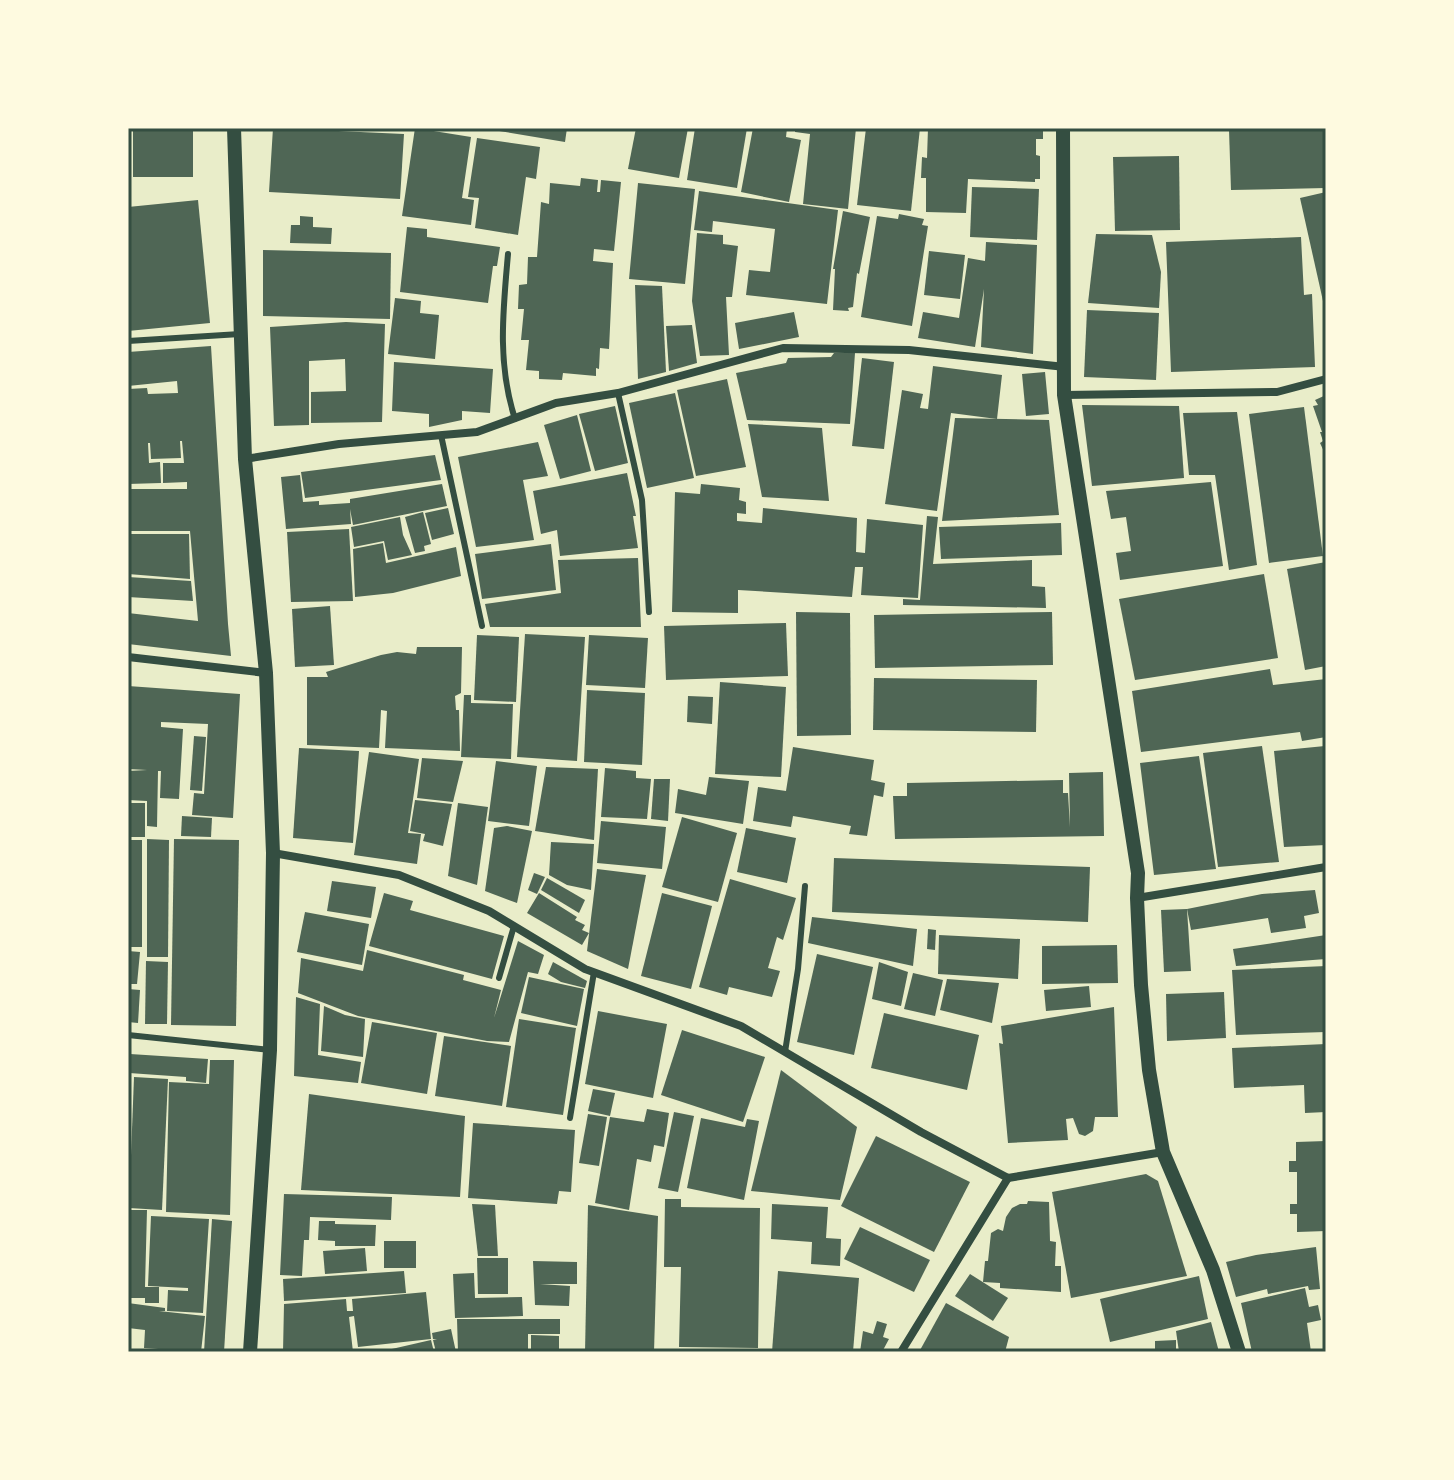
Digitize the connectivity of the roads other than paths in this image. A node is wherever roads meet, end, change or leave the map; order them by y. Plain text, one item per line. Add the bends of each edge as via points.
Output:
1 (234, 128) edge
2 (1063, 128) edge
3 (508, 254) dead end
4 (240, 334) junction
5 (128, 341) edge
6 (1065, 367) junction
7 (1326, 379) edge
8 (618, 393) junction
9 (1064, 395) junction
10 (515, 419) junction
11 (441, 435) junction
12 (245, 459) junction
13 (649, 612) dead end
14 (482, 626) dead end
15 (128, 657) edge
16 (266, 673) junction
17 (273, 853) junction
18 (1326, 867) edge
19 (805, 886) dead end
20 (1137, 898) junction
21 (514, 926) junction
22 (594, 972) junction
23 (499, 978) dead end
24 (128, 1035) edge
25 (270, 1050) junction
26 (785, 1052) junction
27 (570, 1118) dead end
28 (1163, 1152) junction
29 (1008, 1178) junction
30 (250, 1352) edge
31 (901, 1352) edge
32 (1239, 1352) edge

1 - 4 street
2 - 6 street
3 - 10 lane via 502,351
4 - 5 lane
4 - 12 street
6 - 8 street via 909,350 783,348
6 - 9 street
7 - 9 street via 1277,392
8 - 10 street via 556,403
8 - 13 lane via 642,500
9 - 20 street via 1138,873
10 - 11 street via 477,432
11 - 12 street
11 - 14 lane
12 - 16 street
15 - 16 street
16 - 17 street
17 - 21 street via 399,875
17 - 25 street
18 - 20 street
19 - 26 lane
20 - 28 street via 1149,1070
21 - 22 street
21 - 23 lane
22 - 26 street via 741,1026
22 - 27 lane
24 - 25 lane
25 - 30 street
26 - 29 street
28 - 29 street
28 - 32 street via 1213,1270
29 - 31 street

